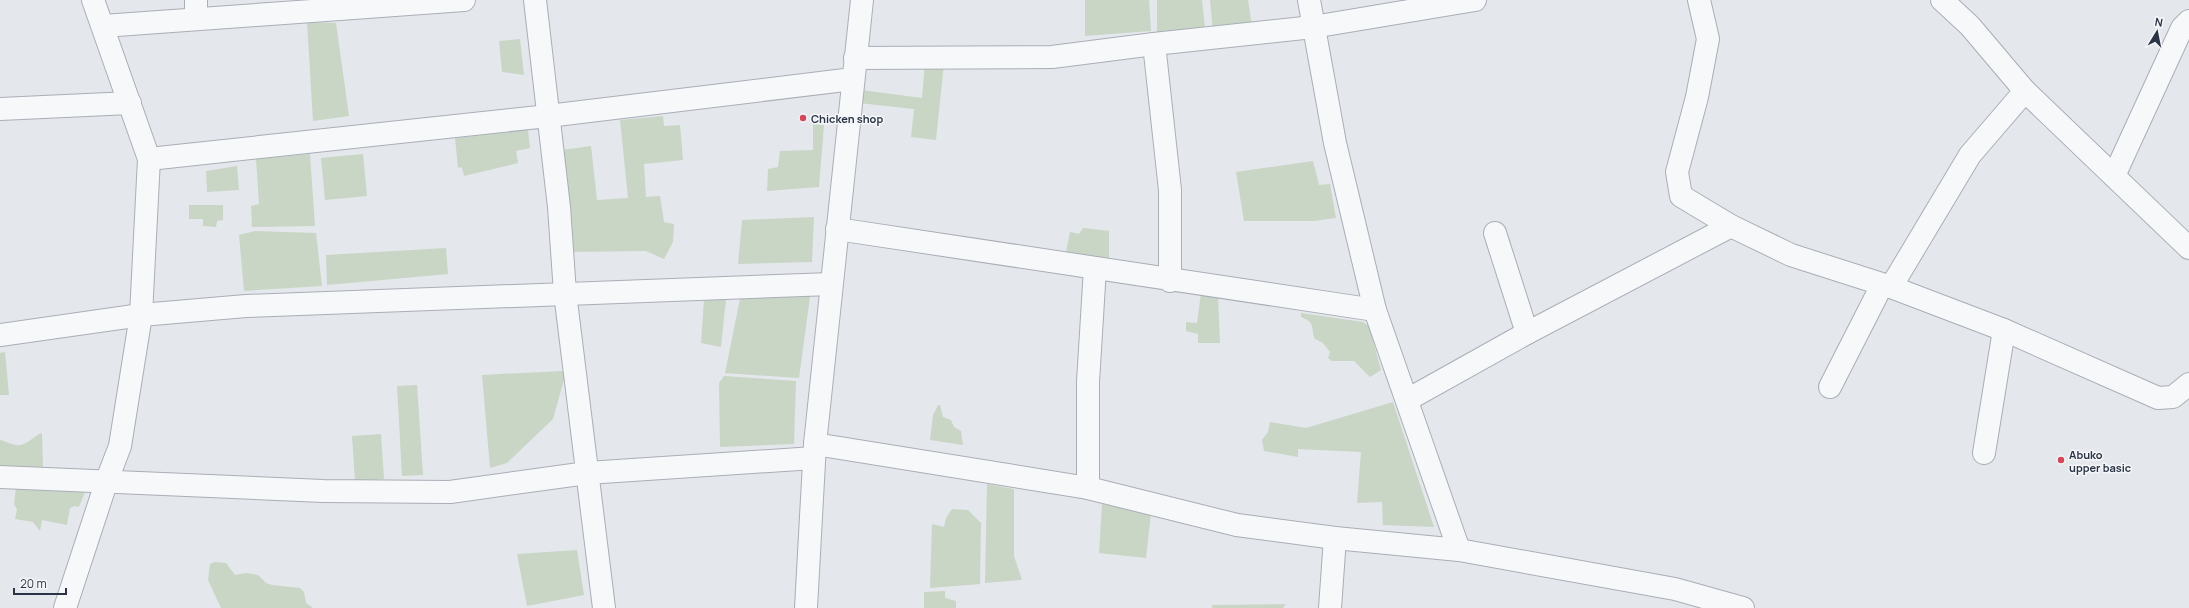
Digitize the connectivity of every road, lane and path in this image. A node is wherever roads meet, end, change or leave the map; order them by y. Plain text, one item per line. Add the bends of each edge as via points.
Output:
1 (93, 0) edge
2 (464, 0) edge
3 (535, 0) edge
4 (862, 0) edge
5 (1309, 0) edge
6 (1475, 0) edge
7 (1699, 0) edge
8 (1942, 0) edge
9 (196, 10) edge
10 (2189, 21) edge
11 (103, 26) junction
12 (1313, 27) junction
13 (1154, 44) junction
14 (855, 58) junction
15 (852, 79) junction
16 (2025, 91) junction
17 (130, 103) junction
18 (0, 109) edge
19 (548, 116) junction
20 (149, 159) junction
21 (2114, 176) junction
22 (1731, 226) junction
23 (837, 229) junction
24 (1495, 233) dead end
25 (2189, 248) edge
26 (1095, 268) junction
27 (1170, 281) junction
28 (831, 284) junction
29 (1886, 286) junction
30 (565, 293) junction
31 (1375, 310) junction
32 (141, 315) junction
33 (2004, 330) junction
34 (1527, 333) junction
35 (0, 335) edge
36 (2189, 384) edge
37 (1830, 387) dead end
38 (1406, 400) junction
39 (815, 451) junction
40 (1984, 453) dead end
41 (587, 473) junction
42 (0, 477) edge
43 (107, 480) junction
44 (1088, 488) junction
45 (1335, 538) junction
46 (1459, 550) junction
47 (65, 608) edge
48 (604, 608) edge
49 (806, 608) edge
50 (1330, 608) edge
51 (1743, 608) edge

1 - 11 street
2 - 9 street
3 - 19 street
4 - 14 street
5 - 12 street
6 - 12 street
7 - 22 street via 1708,39 1698,97 1677,172 1681,196
8 - 16 street via 1970,26
9 - 11 street
10 - 21 street via 2182,28
11 - 17 street
12 - 13 street
12 - 31 street via 1335,143
13 - 14 street via 1052,57
13 - 27 street via 1170,190
14 - 15 street
15 - 19 street
15 - 23 street
16 - 21 street
16 - 29 street via 1970,154
17 - 18 street
17 - 20 street
19 - 20 street
19 - 30 street via 560,207
20 - 32 street
21 - 25 street
22 - 29 street via 1791,256
22 - 34 street
23 - 26 street
23 - 28 street
24 - 34 street
26 - 27 street
26 - 44 street via 1088,382
27 - 31 street
28 - 30 street
28 - 39 street
29 - 33 street
29 - 37 street
30 - 32 street via 246,306
30 - 41 street
31 - 38 street
32 - 35 street
32 - 43 street via 120,446
33 - 36 street via 2158,398 2173,397
33 - 40 street
34 - 38 street
38 - 46 street
39 - 41 street
39 - 44 street
39 - 49 street
41 - 43 street via 450,492 323,490
41 - 48 street
42 - 43 street
43 - 47 street
44 - 45 street via 1237,525
45 - 46 street
45 - 50 street
46 - 51 street via 1675,589

